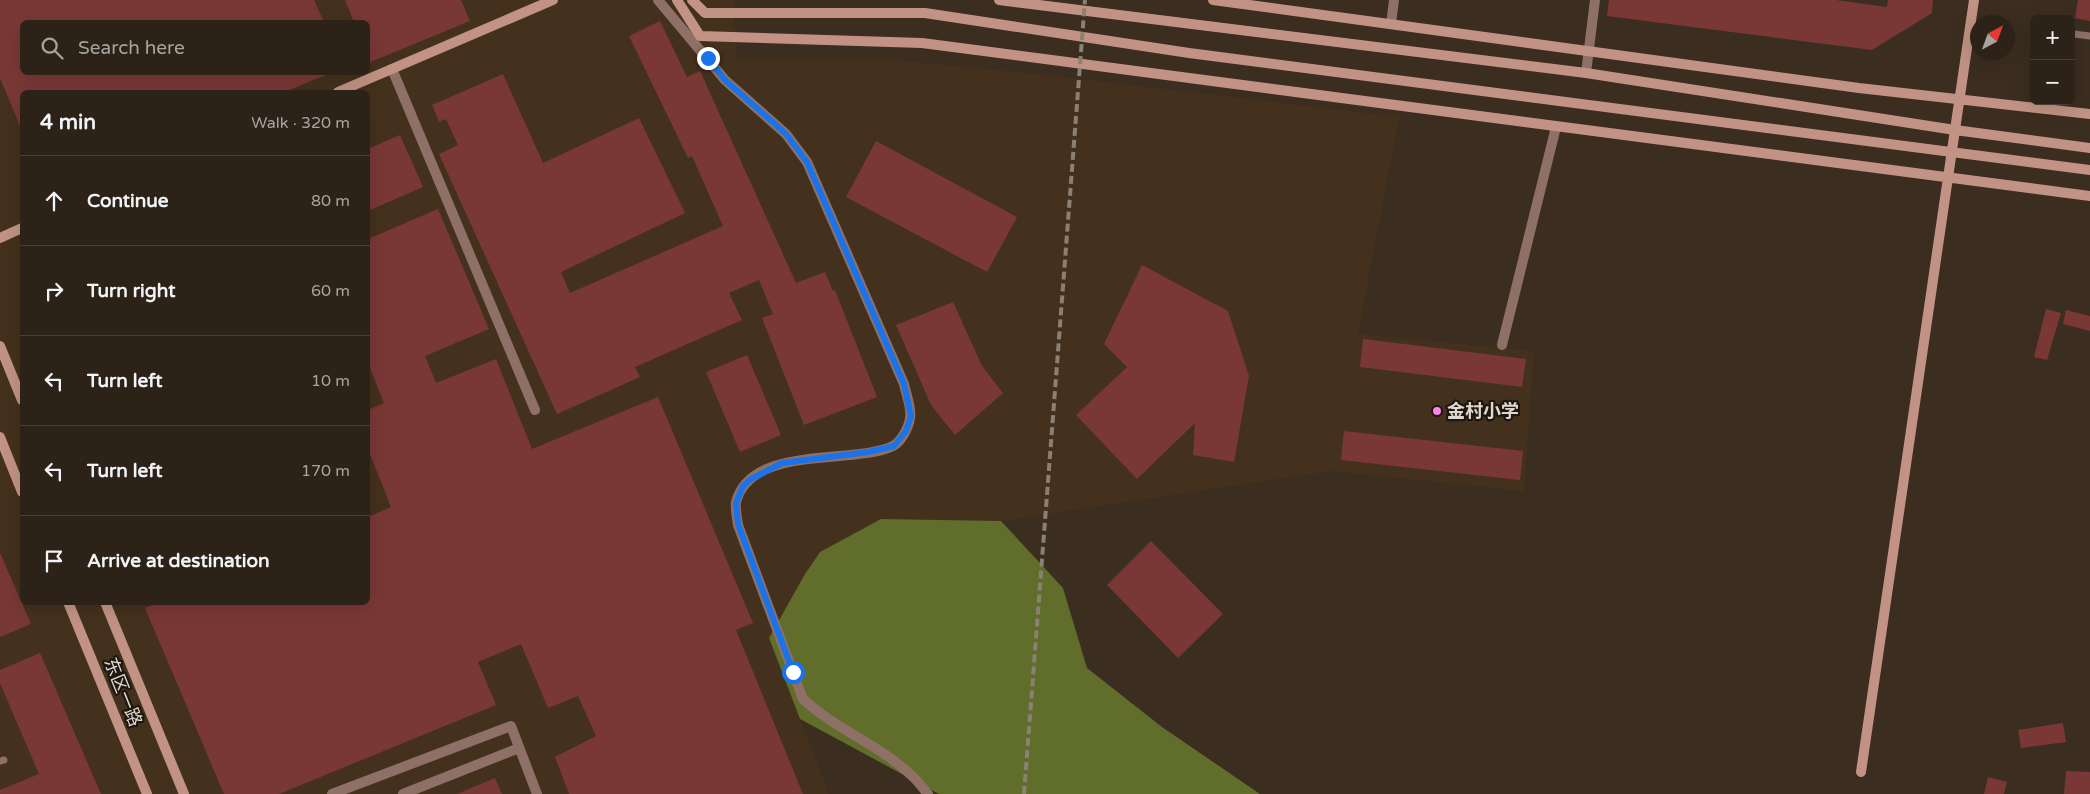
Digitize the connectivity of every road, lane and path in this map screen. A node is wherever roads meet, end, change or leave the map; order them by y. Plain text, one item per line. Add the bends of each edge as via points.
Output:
1 (553, 0) edge
2 (658, 0) edge
3 (677, 0) edge
4 (692, 0) edge
5 (999, 0) edge
6 (1213, 0) edge
7 (1394, 0) edge
8 (1595, 0) edge
9 (1974, 0) edge
10 (1392, 24) junction
11 (2075, 34) edge
12 (2090, 36) edge
13 (1589, 50) junction
14 (392, 69) junction
15 (1586, 72) junction
16 (343, 90) edge
17 (1960, 99) junction
18 (2090, 114) edge
19 (1556, 128) junction
20 (1955, 130) junction
21 (2090, 148) edge
22 (1952, 152) junction
23 (2090, 170) edge
24 (1948, 178) junction
25 (2090, 196) edge
26 (20, 229) edge
27 (0, 238) edge
28 (1502, 345) dead end
29 (0, 346) edge
30 (20, 395) edge
31 (535, 410) dead end
32 (0, 437) edge
33 (20, 487) edge
34 (69, 605) edge
35 (106, 605) edge
36 (519, 748) junction
37 (1861, 772) dead end
38 (147, 794) edge
39 (183, 794) edge
40 (332, 794) edge
41 (403, 794) edge
42 (537, 794) edge
43 (928, 794) edge

1 - 14 street
2 - 43 street via 725,80 786,134 807,162 904,384 911,416 906,431 894,446 782,463 751,479 743,486 736,503 743,541 803,699 818,713 910,774
3 - 19 street via 700,36 922,43
4 - 22 street via 705,13 925,13 1189,54
5 - 15 street
6 - 10 street
7 - 10 street
8 - 13 street
9 - 17 street
10 - 13 street
11 - 12 lane
13 - 15 street
13 - 17 street
14 - 16 street
14 - 31 street
15 - 20 street
17 - 18 street
17 - 20 street
19 - 24 street
19 - 28 street
20 - 21 street
20 - 22 street
22 - 23 street
22 - 24 street
24 - 25 street
24 - 37 street
26 - 27 street
29 - 30 street
32 - 33 street
34 - 38 street, 东区一路
35 - 39 street, 东区一路
36 - 40 street via 511,726
36 - 41 street
36 - 42 street

